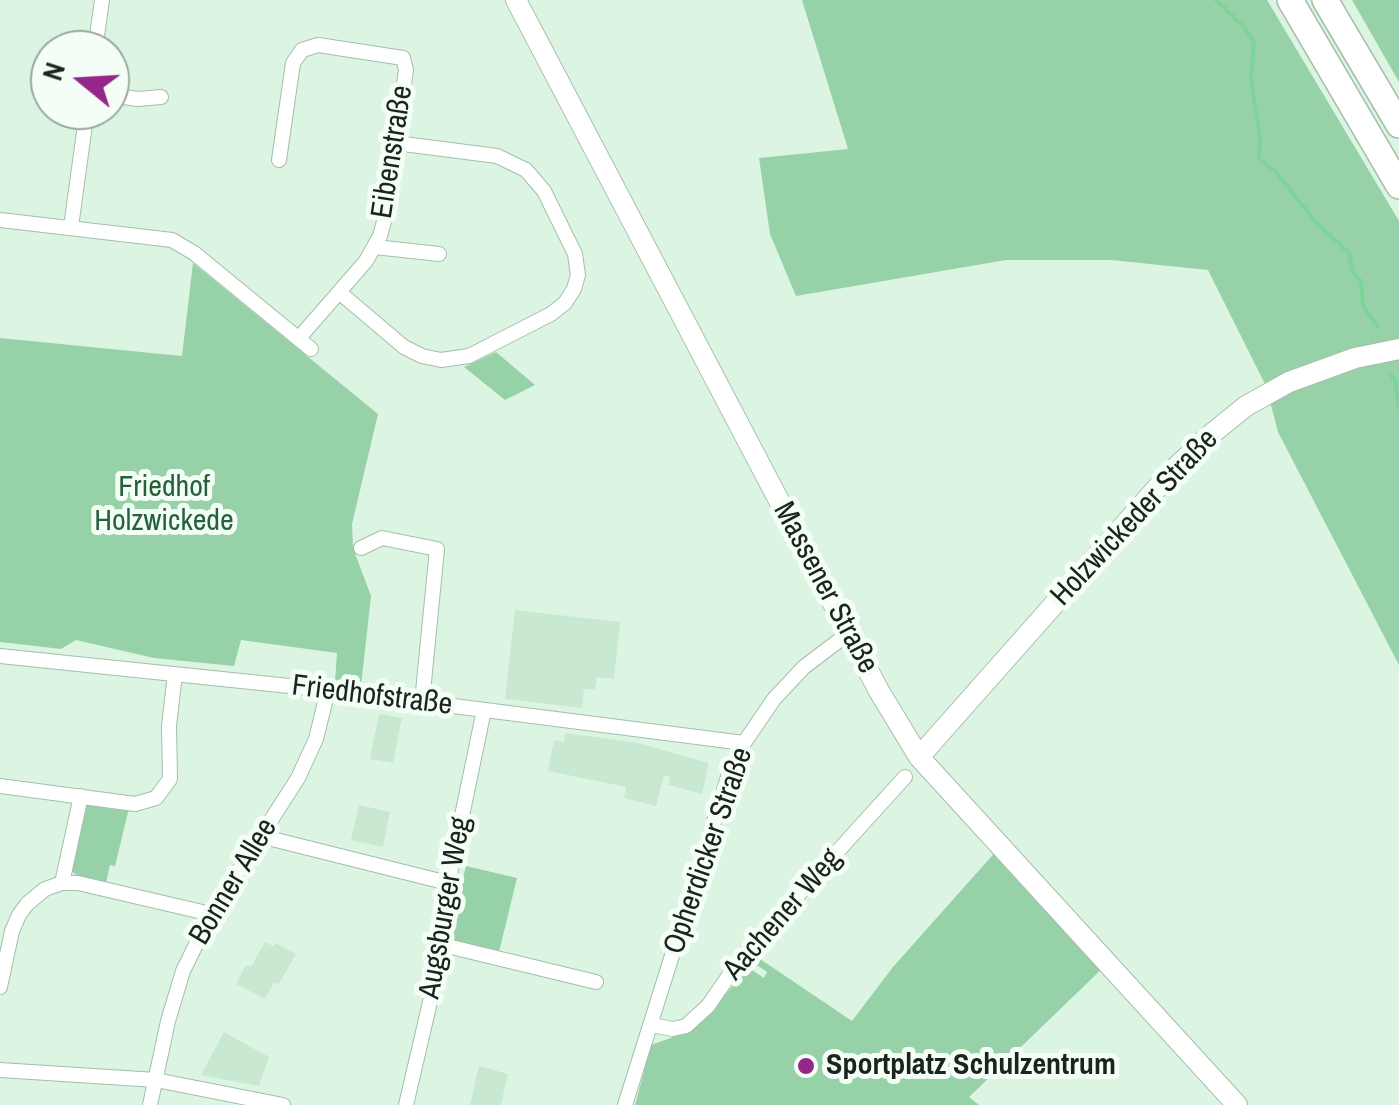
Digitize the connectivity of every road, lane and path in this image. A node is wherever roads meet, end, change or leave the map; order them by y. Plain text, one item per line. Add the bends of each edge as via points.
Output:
1 (102, 0) edge
2 (516, 0) edge
3 (1290, 0) edge
4 (1326, 0) edge
5 (98, 30) edge
6 (161, 97) dead end
7 (130, 98) edge
8 (1399, 125) edge
9 (84, 130) edge
10 (396, 143) junction
11 (279, 160) dead end
12 (1399, 186) edge
13 (0, 220) edge
14 (71, 227) junction
15 (375, 246) junction
16 (439, 254) dead end
17 (339, 292) junction
18 (1399, 350) edge
19 (360, 548) dead end
20 (849, 633) junction
21 (0, 656) edge
22 (175, 674) junction
23 (328, 690) junction
24 (422, 702) junction
25 (484, 710) junction
26 (744, 743) junction
27 (919, 758) junction
28 (905, 776) dead end
29 (0, 786) edge
30 (82, 796) junction
31 (260, 836) junction
32 (62, 883) junction
33 (448, 883) junction
34 (211, 914) junction
35 (6, 929) edge
36 (443, 945) junction
37 (596, 982) dead end
38 (0, 987) edge
39 (651, 1025) junction
40 (0, 1070) edge
41 (156, 1080) junction
42 (150, 1105) edge
43 (284, 1105) edge
44 (406, 1105) edge
45 (626, 1105) edge
46 (1236, 1105) edge

1 - 5 street
2 - 20 street, Massener Straße
3 - 12 highway
4 - 8 highway
6 - 7 street
9 - 14 street
10 - 11 street, Eibenstraße via 403,58 318,45 302,50 293,63
10 - 15 street, Eibenstraße
10 - 17 street via 497,156 526,170 575,254 574,289 551,314 469,356 441,360 404,347
13 - 14 street
14 - 17 street, Eibenstraße via 180,244 305,344
15 - 16 street
15 - 17 street, Eibenstraße
18 - 27 street, Holzwickeder Straße via 1289,382 1209,436
19 - 24 street via 382,538 437,549
20 - 26 street, Opherdicker Straße via 796,675
20 - 27 street, Massener Straße
21 - 22 street, Friedhofstraße
22 - 23 street, Friedhofstraße
22 - 30 street via 165,790 142,804
23 - 24 street, Friedhofstraße
23 - 31 street, Bonner Allee via 306,760
24 - 25 street, Friedhofstraße
25 - 26 street, Friedhofstraße
25 - 33 street, Augsburger Weg
26 - 39 street, Opherdicker Straße
27 - 46 street, Massener Straße
28 - 39 street, Aachener Weg via 741,958 708,1006 686,1026
29 - 30 street
30 - 32 street
31 - 33 street
31 - 34 street, Bonner Allee
32 - 34 street
32 - 35 street via 45,889
33 - 36 street, Augsburger Weg via 454,899
34 - 41 street, Bonner Allee via 173,998
35 - 38 street
36 - 37 street
36 - 44 street, Augsburger Weg
39 - 45 street, Opherdicker Straße
40 - 41 street
41 - 42 street, Bonner Allee
41 - 43 street

